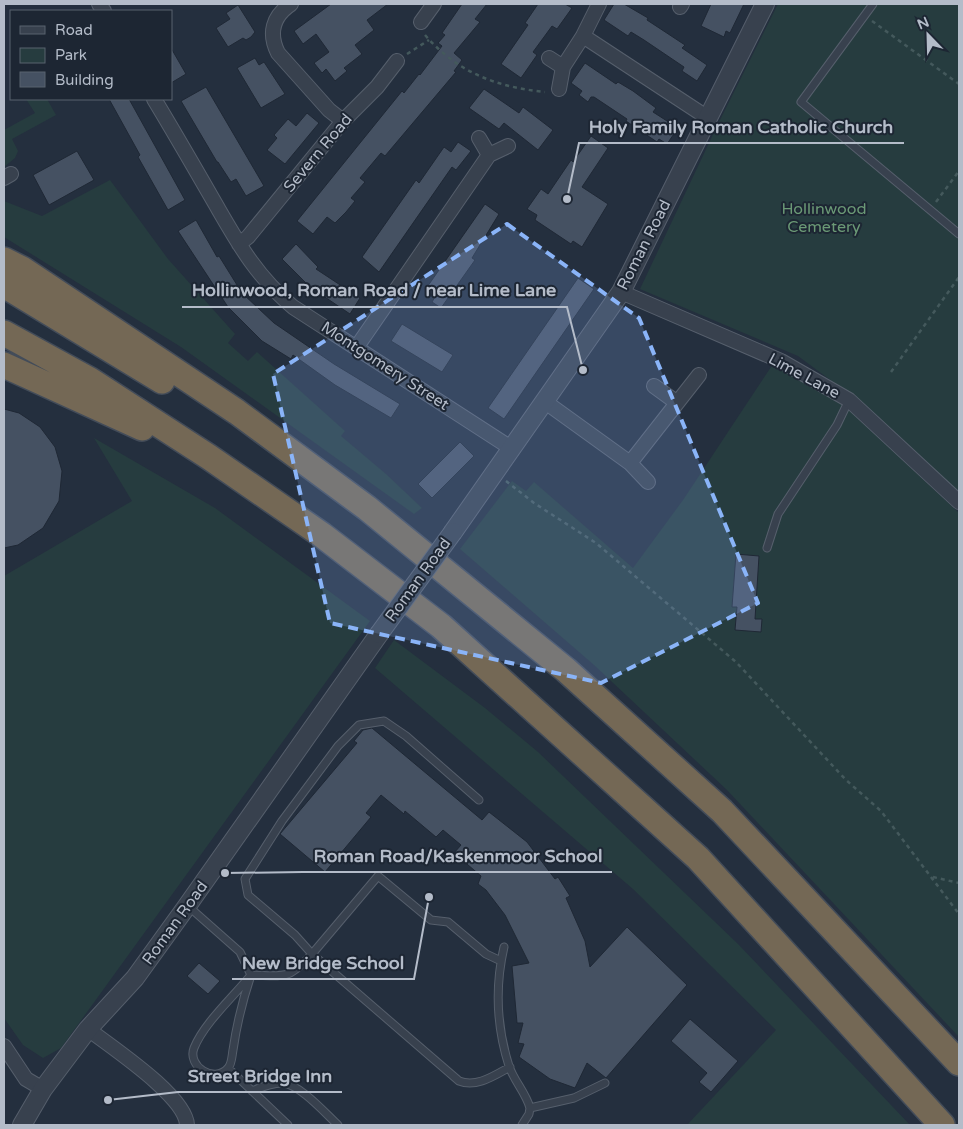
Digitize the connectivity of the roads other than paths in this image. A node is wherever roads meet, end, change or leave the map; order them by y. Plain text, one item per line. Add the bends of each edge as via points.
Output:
1 (291, 4) edge
2 (434, 4) edge
3 (599, 4) edge
4 (765, 4) edge
5 (873, 4) edge
6 (422, 28) road end
7 (583, 36) junction
8 (549, 58) dead end
9 (397, 61) road end
10 (563, 67) junction
11 (559, 89) road end
12 (155, 100) edge
13 (708, 118) junction
14 (344, 121) junction
15 (479, 138) dead end
16 (508, 146) dead end
17 (490, 154) junction
18 (959, 234) edge
19 (239, 244) junction
20 (4, 260) edge
21 (4, 286) edge
22 (621, 292) junction
23 (4, 333) edge
24 (356, 348) junction
25 (4, 365) edge
26 (699, 375) dead end
27 (654, 386) dead end
28 (849, 400) junction
29 (544, 402) junction
30 (676, 402) junction
31 (511, 448) junction
32 (209, 457) junction
33 (630, 463) junction
34 (648, 482) dead end
35 (959, 502) edge
36 (367, 508) junction
37 (767, 548) dead end
38 (480, 800) dead end
39 (188, 906) junction
40 (504, 947) dead end
41 (312, 954) junction
42 (501, 961) junction
43 (251, 975) junction
44 (88, 1029) junction
45 (4, 1046) edge
46 (959, 1063) edge
47 (510, 1067) junction
48 (228, 1068) junction
49 (605, 1083) dead end
50 (43, 1089) junction
51 (252, 1091) junction
52 (530, 1108) junction
53 (26, 1122) edge
54 (187, 1125) edge
55 (288, 1125) edge
56 (338, 1125) edge
57 (522, 1125) edge
58 (942, 1125) edge

1 - 14 street via 273,23 272,42 329,110
2 - 6 street
3 - 7 street
4 - 13 street, Roman Road
5 - 18 lane via 801,102
7 - 10 street
7 - 13 street
8 - 10 street
9 - 14 street, Severn Road
10 - 11 street
12 - 19 street, Montgomery Street
13 - 22 street, Roman Road
14 - 19 street, Severn Road
15 - 17 street
16 - 17 street
17 - 24 street
19 - 24 street, Montgomery Street via 272,289 293,307
20 - 36 highway via 237,412
21 - 36 highway
22 - 28 street, Lime Lane via 782,362
22 - 29 street, Roman Road
23 - 32 highway via 90,380
24 - 31 street, Montgomery Street
25 - 32 highway
26 - 30 street
27 - 30 street
28 - 35 street, Lime Lane
28 - 37 lane via 837,425 778,514
29 - 31 street, Roman Road
29 - 33 street
30 - 33 street
31 - 39 street, Roman Road, bridge
32 - 58 highway via 322,536 441,626 548,721 698,858
33 - 34 street
36 - 46 highway via 566,670 722,811
38 - 41 lane via 384,721 360,725 332,753 282,821 245,879 248,895
39 - 43 lane via 240,952
39 - 44 street, Roman Road via 135,978
40 - 42 lane
41 - 42 lane via 378,876 431,920 448,922 486,954
41 - 43 lane via 297,970 285,976
41 - 47 lane via 459,1081 481,1082
42 - 47 lane via 499,1008
43 - 48 lane via 238,1012
43 - 48 lane via 206,1028 193,1051 197,1065 204,1072 220,1073
44 - 50 street, Roman Road
44 - 54 street via 169,1094 183,1113
45 - 50 street via 26,1079
47 - 52 lane
48 - 51 lane
49 - 52 lane via 574,1098
50 - 53 street, Roman Road
51 - 55 lane
51 - 56 lane via 272,1084 296,1087
52 - 57 lane

